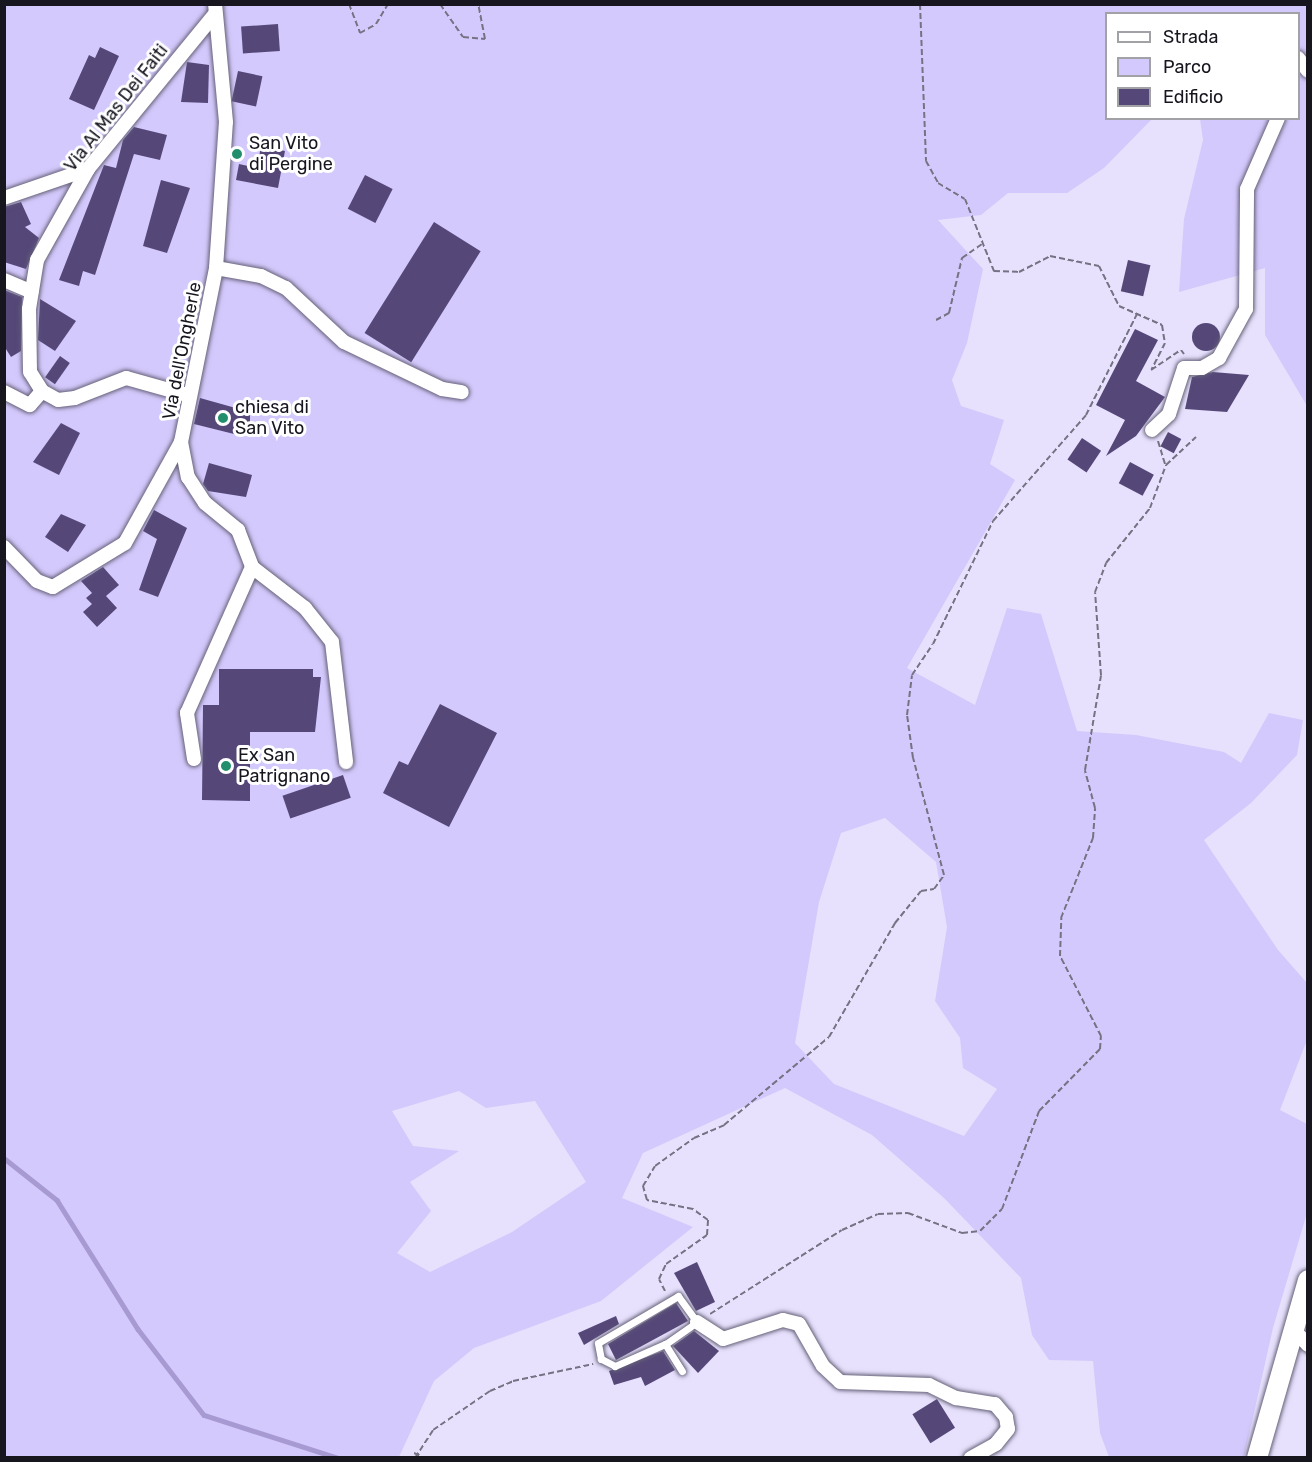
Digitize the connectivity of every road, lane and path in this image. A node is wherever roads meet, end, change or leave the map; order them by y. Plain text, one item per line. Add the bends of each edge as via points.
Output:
1 (349, 4) edge
2 (388, 4) edge
3 (440, 4) edge
4 (478, 4) edge
5 (920, 4) edge
6 (215, 9) edge
7 (1277, 120) edge
8 (88, 169) junction
9 (4, 198) edge
10 (983, 243) junction
11 (216, 268) junction
12 (4, 280) edge
13 (32, 292) junction
14 (1137, 314) junction
15 (936, 320) dead end
16 (1184, 368) junction
17 (4, 392) edge
18 (42, 392) junction
19 (462, 392) dead end
20 (188, 395) junction
21 (1152, 430) dead end
22 (1196, 438) dead end
23 (182, 442) junction
24 (4, 547) edge
25 (252, 567) junction
26 (194, 759) dead end
27 (346, 762) dead end
28 (1308, 1280) edge
29 (670, 1300) junction
30 (697, 1322) junction
31 (1293, 1329) junction
32 (665, 1344) junction
33 (1308, 1345) edge
34 (604, 1362) junction
35 (682, 1371) dead end
36 (414, 1453) junction
37 (415, 1458) edge
38 (425, 1458) edge
39 (971, 1458) edge
40 (1257, 1458) edge

1 - 2 path via 360,33 376,24
3 - 4 path via 463,37 485,39
5 - 10 path via 926,160 938,183 965,199
6 - 8 street, Via Al Mas Dei Faiti
6 - 11 street, Via dell'Ongherle via 225,66 226,123
7 - 16 street via 1247,189 1246,309 1219,358 1202,368
8 - 9 street
8 - 13 street, Via Al Mas Dei Faiti via 37,260
10 - 14 path via 994,271 1019,272 1050,256 1099,266 1119,306
10 - 15 path via 962,258 949,313
11 - 19 street via 261,276 286,288 344,342 442,389
11 - 20 street, Via dell'Ongherle
12 - 13 street
13 - 18 street, Via Al Mas Dei Faiti via 30,372
14 - 16 path via 1162,325 1165,343 1151,370 1181,350 1188,364
14 - 29 path via 1086,415 993,521 933,644 912,675 907,715 913,758 944,875 934,890 921,891 895,923 829,1036 724,1125 694,1138 655,1166 643,1186 647,1200 693,1209 708,1220 707,1235 666,1264 659,1279
16 - 21 street via 1169,414
17 - 18 street via 30,405
18 - 20 street via 58,400 75,398 126,378
20 - 23 street, Via dell'Ongherle
22 - 30 path via 1166,465 1150,508 1106,563 1095,592 1101,675 1085,770 1095,808 1093,838 1061,918 1060,956 1101,1036 1100,1049 1039,1111 1002,1209 980,1231 962,1233 908,1213 878,1214 842,1230
23 - 24 street, Via dell'Ongherle via 124,543 53,586 37,581
23 - 25 street via 188,477 205,503 238,530
25 - 26 street via 188,713
25 - 27 street via 305,608 332,642
28 - 31 main road
29 - 30 lane via 678,1296
29 - 34 lane via 598,1343
30 - 32 lane
30 - 39 street via 723,1339 783,1320 799,1323 823,1366 840,1382 929,1385 956,1398 995,1404 1006,1417 1008,1429 996,1444
31 - 33 street
31 - 40 main road
32 - 34 lane via 615,1366
32 - 35 lane
34 - 36 path via 513,1381 490,1391 433,1430
36 - 37 path
36 - 38 path

